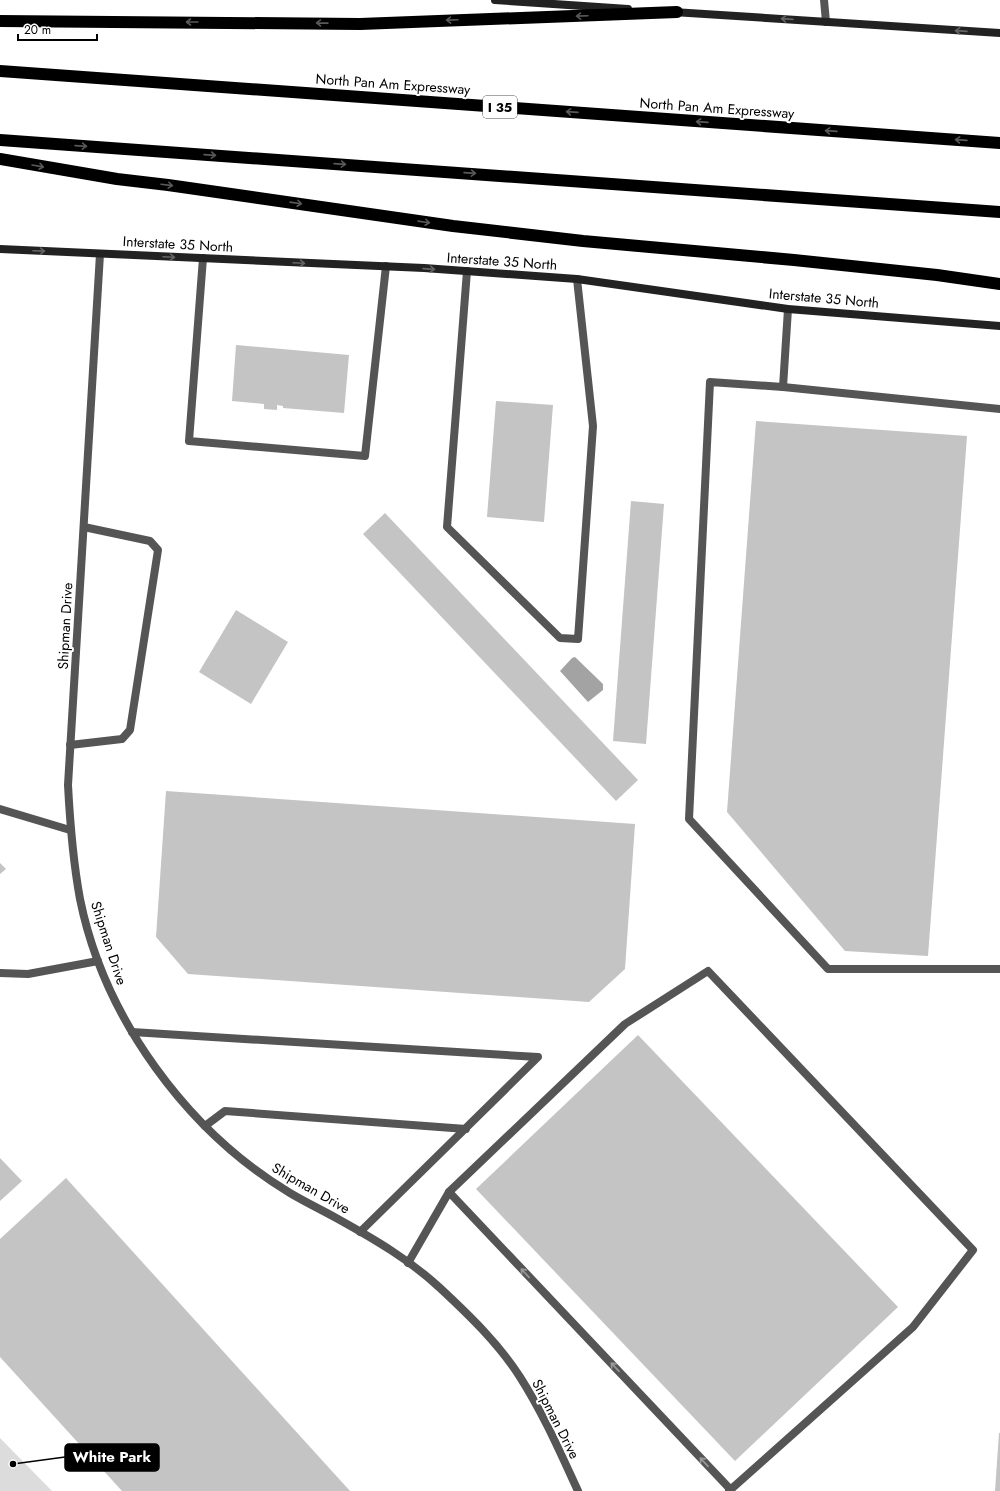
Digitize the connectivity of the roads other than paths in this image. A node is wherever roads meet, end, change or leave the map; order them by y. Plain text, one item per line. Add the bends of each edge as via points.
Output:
1 (495, 0) edge
2 (824, 0) edge
3 (677, 12) junction
4 (0, 21) edge
5 (826, 22) junction
6 (1000, 34) edge
7 (0, 71) edge
8 (0, 140) edge
9 (1000, 143) edge
10 (0, 159) edge
11 (1000, 212) edge
12 (0, 249) edge
13 (100, 254) junction
14 (203, 258) junction
15 (386, 266) junction
16 (467, 271) junction
17 (577, 279) junction
18 (1000, 284) edge
19 (788, 309) junction
20 (1000, 326) edge
21 (783, 387) junction
22 (1000, 410) edge
23 (84, 527) junction
24 (70, 745) junction
25 (0, 809) edge
26 (70, 830) junction
27 (98, 961) junction
28 (1000, 969) edge
29 (0, 973) edge
30 (132, 1032) junction
31 (205, 1126) junction
32 (466, 1129) junction
33 (450, 1192) junction
34 (360, 1232) junction
35 (408, 1263) junction
36 (578, 1491) edge
37 (730, 1491) edge

1 - 3 main road
2 - 5 street
3 -> 4 highway via 360,24
5 -> 3 main road
6 -> 5 main road
9 -> 7 highway, North Pan Am Expressway / I 35
8 -> 11 highway
10 -> 18 highway via 117,179 453,226 937,275
12 -> 13 main road, Interstate 35 North
13 -> 14 main road, Interstate 35 North
13 - 23 street, Shipman Drive
14 -> 15 main road, Interstate 35 North
14 - 15 street via 189,441 364,456
15 -> 16 main road, Interstate 35 North
16 - 17 main road, Interstate 35 North
16 - 17 street via 447,527 560,638 578,639 593,426
17 - 19 main road, Interstate 35 North
19 - 20 main road, Interstate 35 North
19 - 21 street
21 - 22 street
21 - 28 street via 710,382 689,819 828,969
23 - 24 street, Shipman Drive
23 - 24 street via 150,540 158,550 130,730 122,739
24 - 26 street, Shipman Drive
25 - 26 street
26 - 27 street, Shipman Drive via 81,900
27 - 29 street via 28,974
27 - 30 street, Shipman Drive via 112,995
30 - 31 street, Shipman Drive via 180,1100
30 - 32 street via 538,1057
31 - 32 street via 225,1111
31 - 34 street, Shipman Drive via 252,1167 290,1193
32 - 34 street
33 - 35 street
37 -> 33 street
33 - 37 street via 625,1024 708,971 973,1250 913,1327
34 - 35 street, Shipman Drive
35 - 36 street, Shipman Drive via 439,1287 485,1333 518,1375 542,1414

